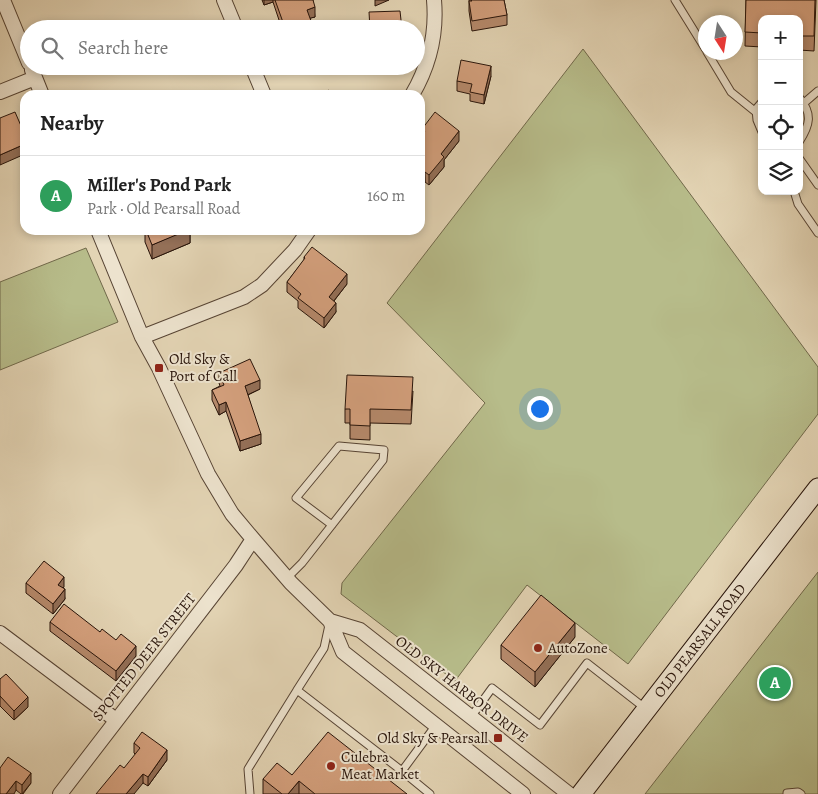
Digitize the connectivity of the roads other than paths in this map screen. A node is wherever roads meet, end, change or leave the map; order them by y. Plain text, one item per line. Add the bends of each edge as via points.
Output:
1 (4, 0) edge
2 (224, 0) edge
3 (434, 0) edge
4 (675, 0) edge
5 (232, 20) edge
6 (698, 38) edge
7 (20, 41) edge
8 (711, 60) edge
9 (425, 68) edge
10 (23, 75) edge
11 (34, 75) edge
12 (256, 75) edge
13 (422, 75) edge
14 (40, 90) edge
15 (262, 90) edge
16 (414, 90) edge
17 (818, 91) edge
18 (0, 92) edge
19 (803, 99) edge
20 (803, 103) edge
21 (759, 105) edge
22 (757, 113) junction
23 (758, 122) edge
24 (803, 135) edge
25 (803, 164) edge
26 (818, 185) edge
27 (795, 195) edge
28 (818, 233) edge
29 (100, 235) edge
30 (306, 235) edge
31 (142, 337) junction
32 (818, 488) edge
33 (332, 525) junction
34 (253, 539) junction
35 (287, 578) junction
36 (330, 621) junction
37 (0, 633) edge
38 (297, 690) junction
39 (646, 709) junction
40 (471, 717) junction
41 (116, 720) junction
42 (436, 725) junction
43 (402, 771) junction
44 (60, 794) edge
45 (250, 794) edge
46 (430, 794) edge
47 (523, 794) edge
48 (569, 794) edge
49 (581, 794) edge
50 (786, 794) edge
51 (800, 794) edge

1 - 7 street
2 - 5 street
3 - 9 street via 435,26
4 - 6 lane
8 - 22 lane via 730,92
10 - 18 street
11 - 14 street
12 - 15 street
13 - 16 street
17 - 19 lane
20 - 24 lane via 809,120
21 - 22 lane
22 - 23 lane
25 - 26 lane
27 - 28 lane
29 - 31 street, OLD SKY HARBOR DRIVE
30 - 31 street via 262,286 244,297
31 - 34 street, OLD SKY HARBOR DRIVE via 208,474 232,514
32 - 39 main road, OLD PEARSALL ROAD
33 - 33 lane via 383,460 384,450 339,446 296,498
33 - 35 lane
34 - 35 street, OLD SKY HARBOR DRIVE
34 - 41 street, SPOTTED DEER STREET
35 - 36 street, OLD SKY HARBOR DRIVE
36 - 38 lane via 324,648
36 - 40 street, OLD SKY HARBOR DRIVE via 360,630
36 - 42 street, OLD SKY HARBOR DRIVE via 344,652
37 - 41 street
38 - 43 lane
38 - 45 lane via 248,769
39 - 40 lane via 587,663 540,725 492,688
39 - 49 main road, OLD PEARSALL ROAD
40 - 48 street, OLD SKY HARBOR DRIVE
41 - 44 street, SPOTTED DEER STREET
42 - 43 lane
42 - 47 street, OLD SKY HARBOR DRIVE
43 - 46 lane
50 - 51 lane

